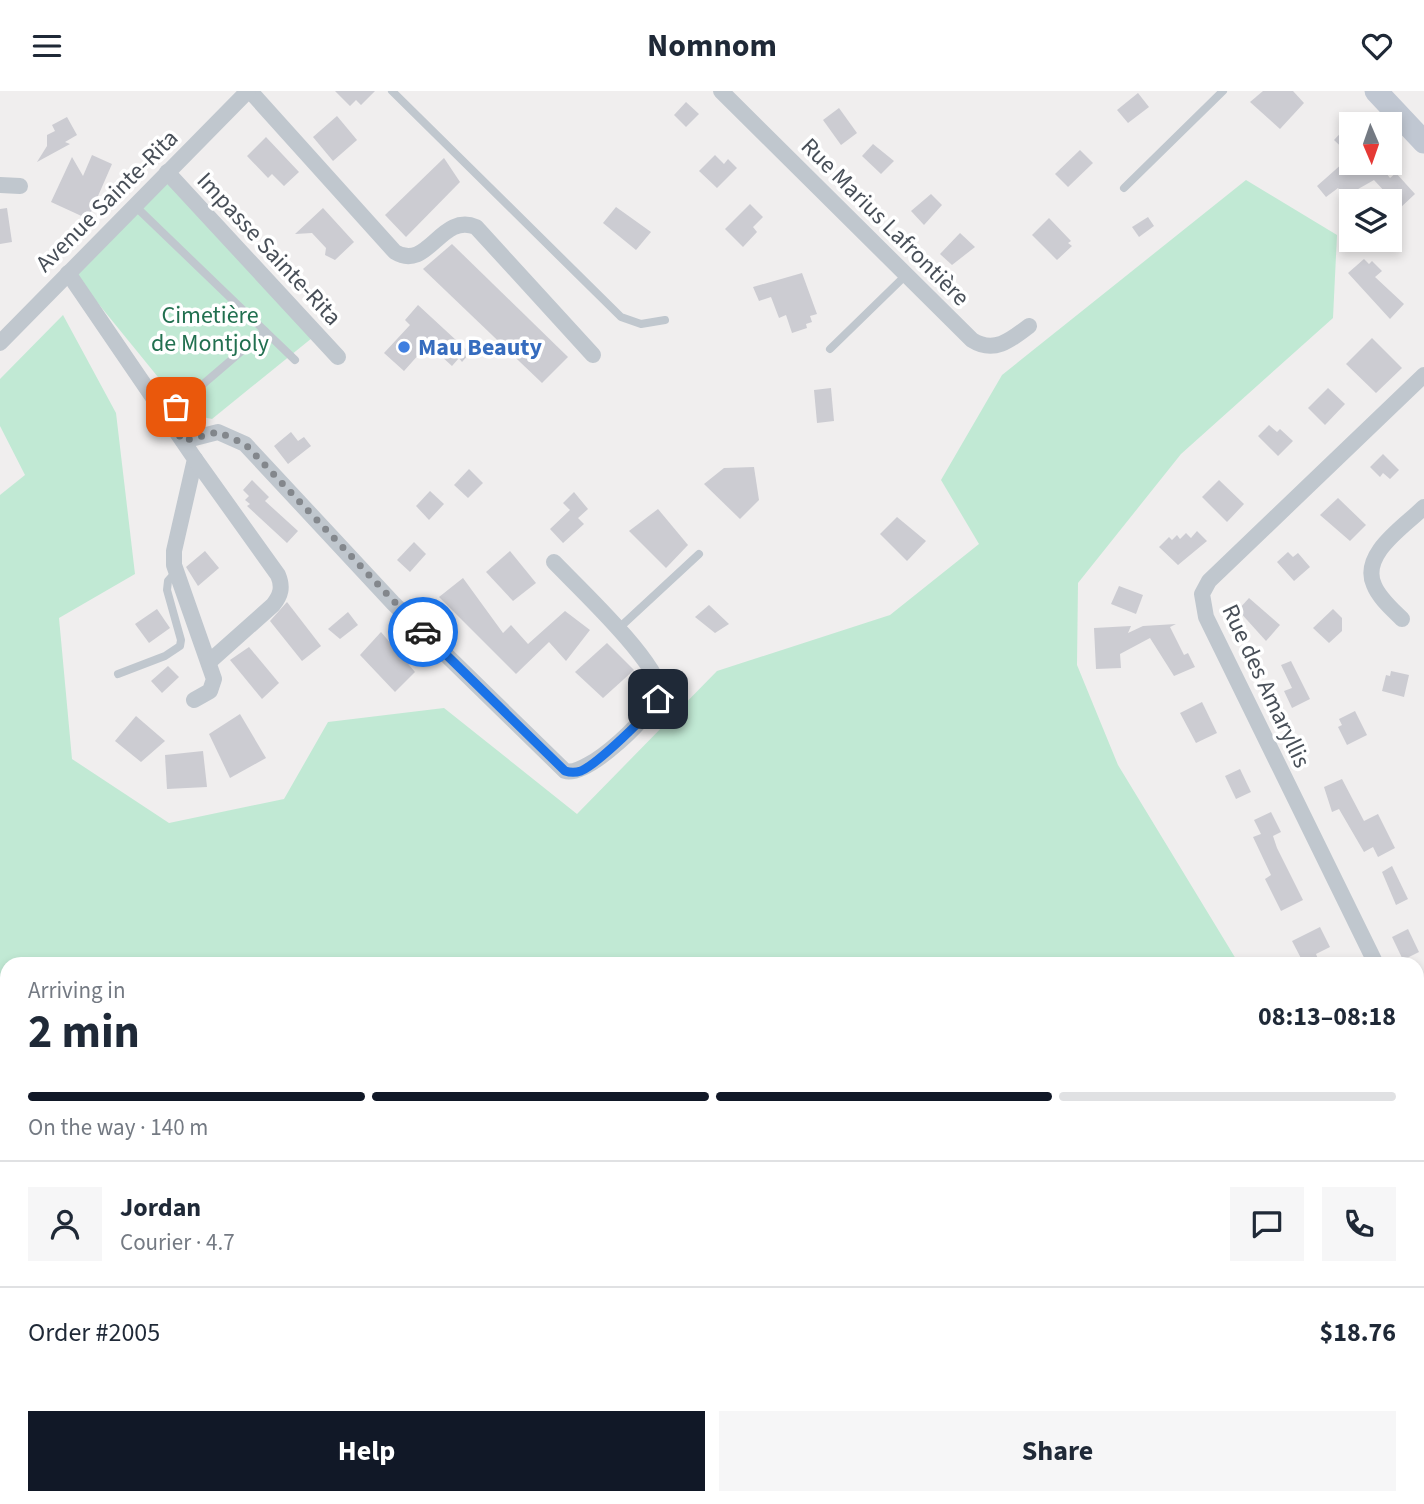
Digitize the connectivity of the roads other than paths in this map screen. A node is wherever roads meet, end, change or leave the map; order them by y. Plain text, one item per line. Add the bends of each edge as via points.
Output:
1 (249, 91) edge
2 (392, 91) edge
3 (721, 91) edge
4 (1223, 91) edge
5 (1376, 91) edge
6 (1424, 142) edge
7 (167, 172) junction
8 (0, 185) edge
9 (20, 186) dead end
10 (1124, 188) dead end
11 (134, 205) junction
12 (68, 273) junction
13 (906, 275) junction
14 (665, 320) dead end
15 (1029, 326) dead end
16 (265, 331) junction
17 (0, 342) edge
18 (830, 349) dead end
19 (593, 355) dead end
20 (338, 357) dead end
21 (295, 360) dead end
22 (1424, 375) edge
23 (166, 415) junction
24 (183, 441) junction
25 (195, 459) junction
26 (1424, 507) edge
27 (699, 554) dead end
28 (554, 562) dead end
29 (175, 573) junction
30 (1402, 619) dead end
31 (618, 629) junction
32 (209, 662) junction
33 (118, 674) dead end
34 (194, 700) dead end
35 (1373, 957) edge

1 - 7 street, Avenue Sainte-Rita
1 - 19 street via 395,252 416,256 452,226 476,226
2 - 14 lane via 621,317 641,324
3 - 13 street, Rue Marius Lafrontière
4 - 10 lane
5 - 6 main road
7 - 11 street, Avenue Sainte-Rita
7 - 20 street, Impasse Sainte-Rita
8 - 9 street
11 - 12 street, Avenue Sainte-Rita
11 - 16 lane
12 - 17 street, Avenue Sainte-Rita
12 - 23 street
13 - 15 street, Rue Marius Lafrontière via 980,345 1004,344
13 - 18 lane
16 - 21 lane
16 - 23 lane
22 - 35 street, Rue des Amaryllis via 1209,581 1202,594 1206,617
23 - 24 street
24 - 25 street
24 - 31 street via 218,432 245,444 393,603 565,771 586,768 648,714 658,699 656,675
25 - 29 street via 174,551
25 - 32 street via 281,583 281,594 273,605
26 - 30 street via 1372,564 1374,586
27 - 31 lane
28 - 31 street
29 - 32 street
29 - 33 lane via 167,590 180,646
32 - 34 street via 213,686

